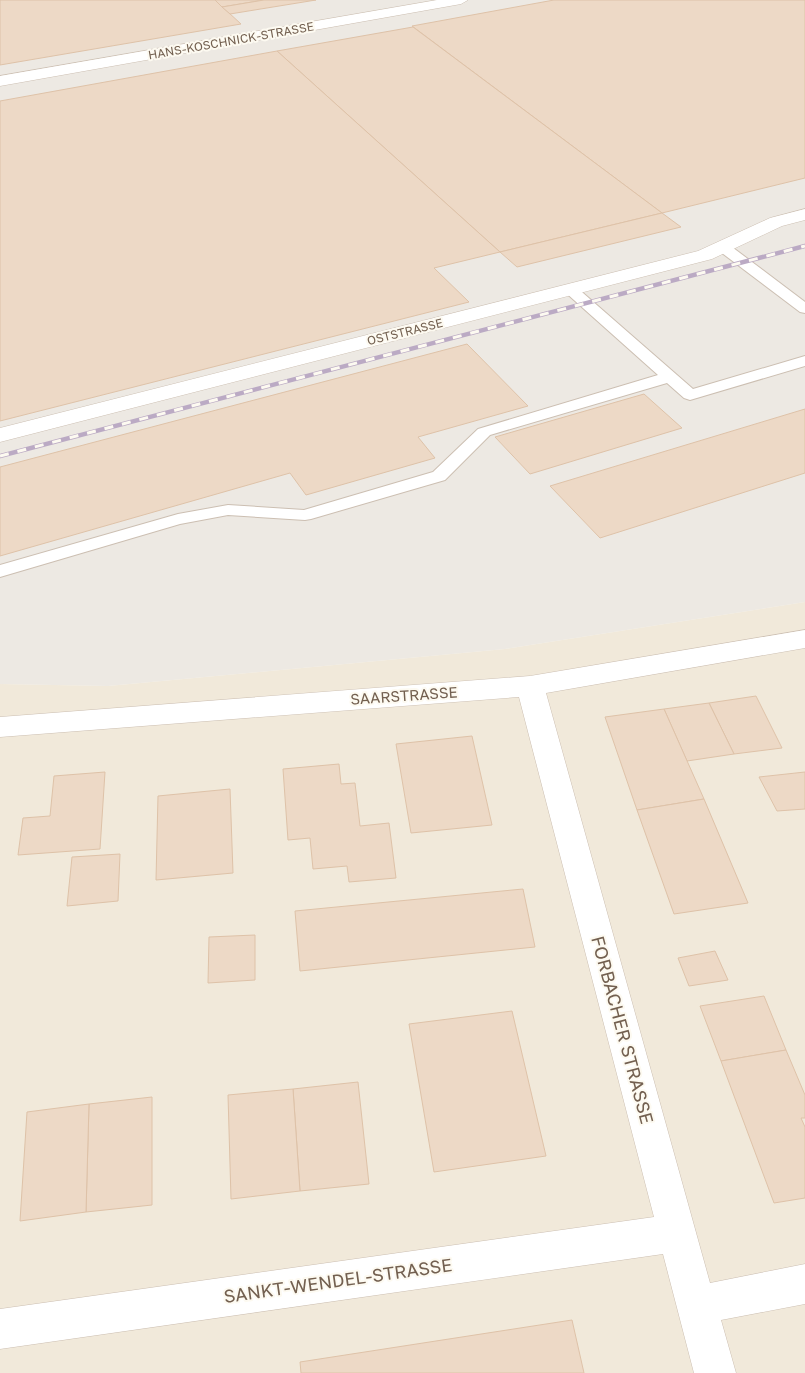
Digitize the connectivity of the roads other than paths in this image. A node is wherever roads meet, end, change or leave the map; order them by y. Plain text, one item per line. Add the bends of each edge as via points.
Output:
1 (461, 0) edge
2 (340, 6) dead end
3 (356, 19) junction
4 (0, 81) edge
5 (805, 214) edge
6 (724, 247) junction
7 (570, 289) junction
8 (805, 309) edge
9 (805, 362) edge
10 (669, 377) junction
11 (0, 436) edge
12 (0, 571) edge
13 (805, 639) edge
14 (530, 686) junction
15 (0, 727) edge
16 (676, 1233) junction
17 (805, 1284) edge
18 (697, 1305) junction
19 (0, 1329) edge
20 (715, 1373) edge

1 - 3 street, HANS-KOSCHNICK-STRASSE
2 - 3 street
3 - 4 street, HANS-KOSCHNICK-STRASSE
5 - 6 street, OSTSTRASSE via 776,222
6 - 7 street, OSTSTRASSE via 705,255
6 - 8 lane
7 - 10 lane
7 - 11 street, OSTSTRASSE
9 - 10 lane via 690,395
10 - 12 lane via 484,432 439,476 305,515 228,510 178,519
13 - 14 street, SAARSTRASSE
14 - 15 street, SAARSTRASSE
14 - 16 street, FORBACHER STRASSE
16 - 18 street, FORBACHER STRASSE
16 - 19 street, SANKT-WENDEL-STRASSE
17 - 18 street
18 - 20 street, FORBACHER STRASSE

